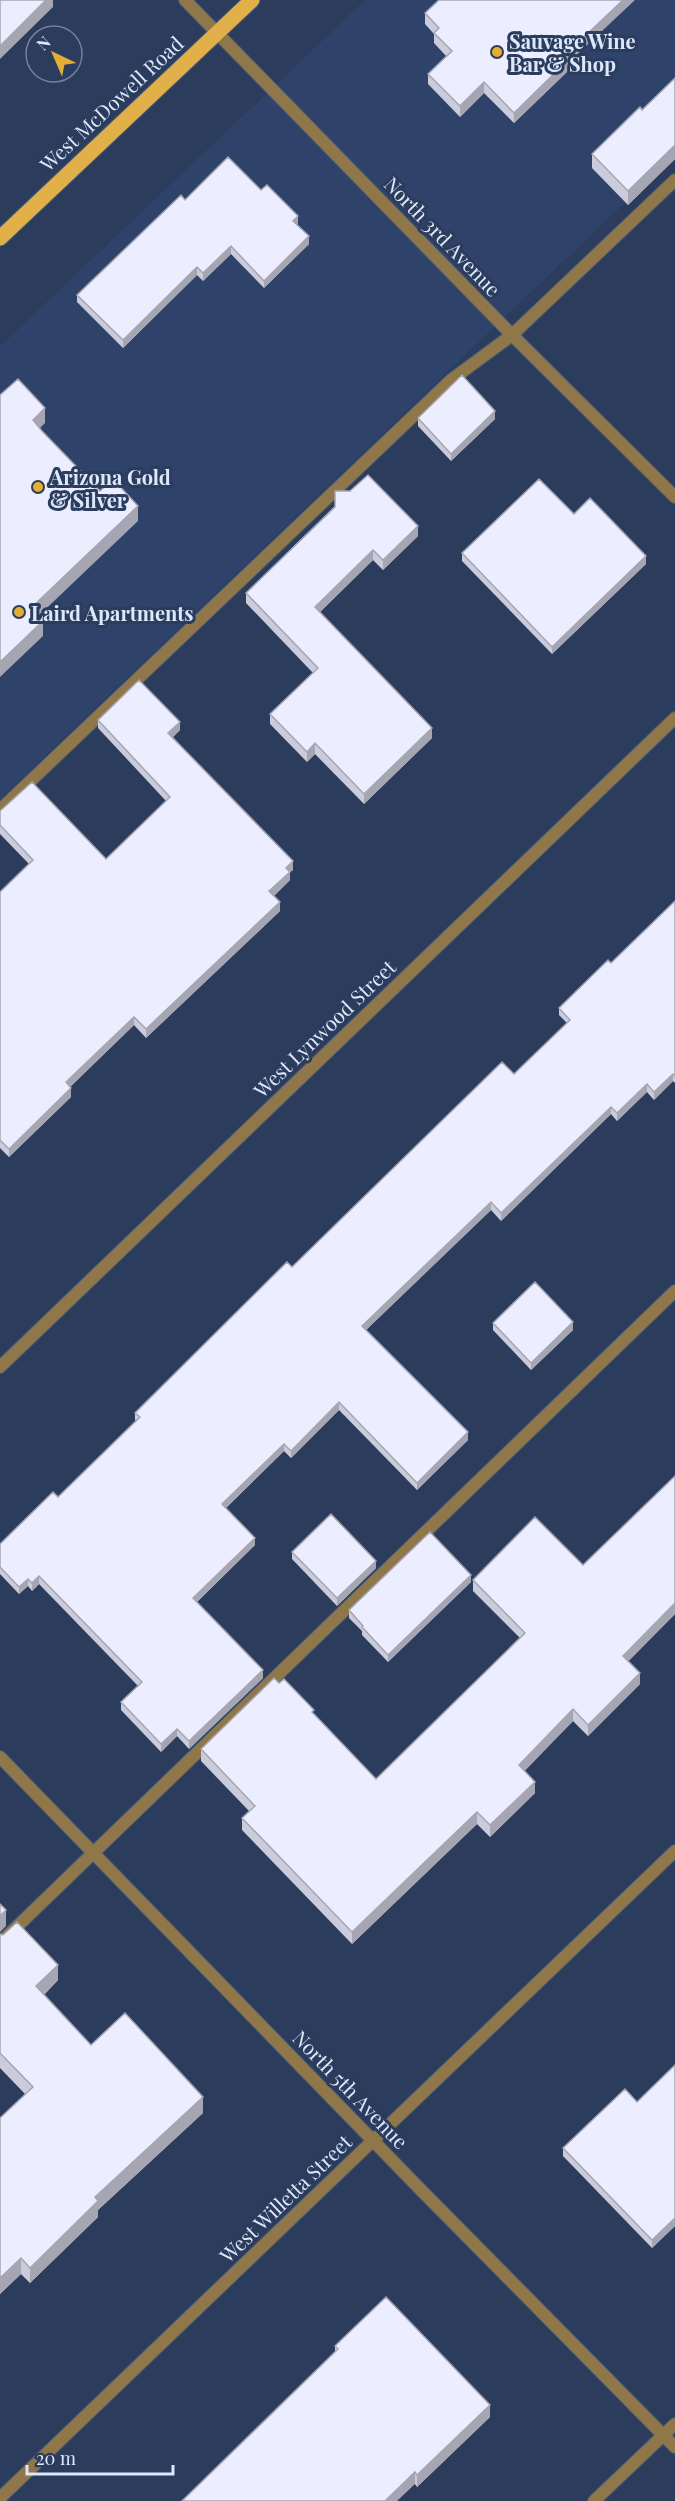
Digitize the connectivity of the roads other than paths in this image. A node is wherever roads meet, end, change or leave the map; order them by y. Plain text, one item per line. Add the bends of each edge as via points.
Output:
1 (185, 0) edge
2 (252, 0) edge
3 (217, 32) junction
4 (675, 180) edge
5 (0, 238) edge
6 (512, 335) junction
7 (675, 497) edge
8 (675, 718) edge
9 (0, 810) edge
10 (675, 1291) edge
11 (0, 1366) edge
12 (0, 1756) edge
13 (94, 1851) junction
14 (675, 1851) edge
15 (0, 1943) edge
16 (373, 2140) junction
17 (675, 2424) edge
18 (663, 2436) junction
19 (675, 2447) edge
20 (0, 2498) edge
21 (594, 2501) edge

1 - 3 street, North 3rd Avenue
2 - 3 main road, West McDowell Road
3 - 5 main road, West McDowell Road
3 - 6 street, North 3rd Avenue
4 - 6 street
6 - 7 street, North 3rd Avenue
6 - 9 street via 451,380
8 - 11 street, West Lynwood Street
10 - 13 street
12 - 13 street, North 5th Avenue
13 - 15 street
13 - 16 street, North 5th Avenue
14 - 16 street, West Willetta Street
16 - 18 street, North 5th Avenue
16 - 20 street, West Willetta Street
17 - 18 street
18 - 19 street, North 5th Avenue
18 - 21 street

